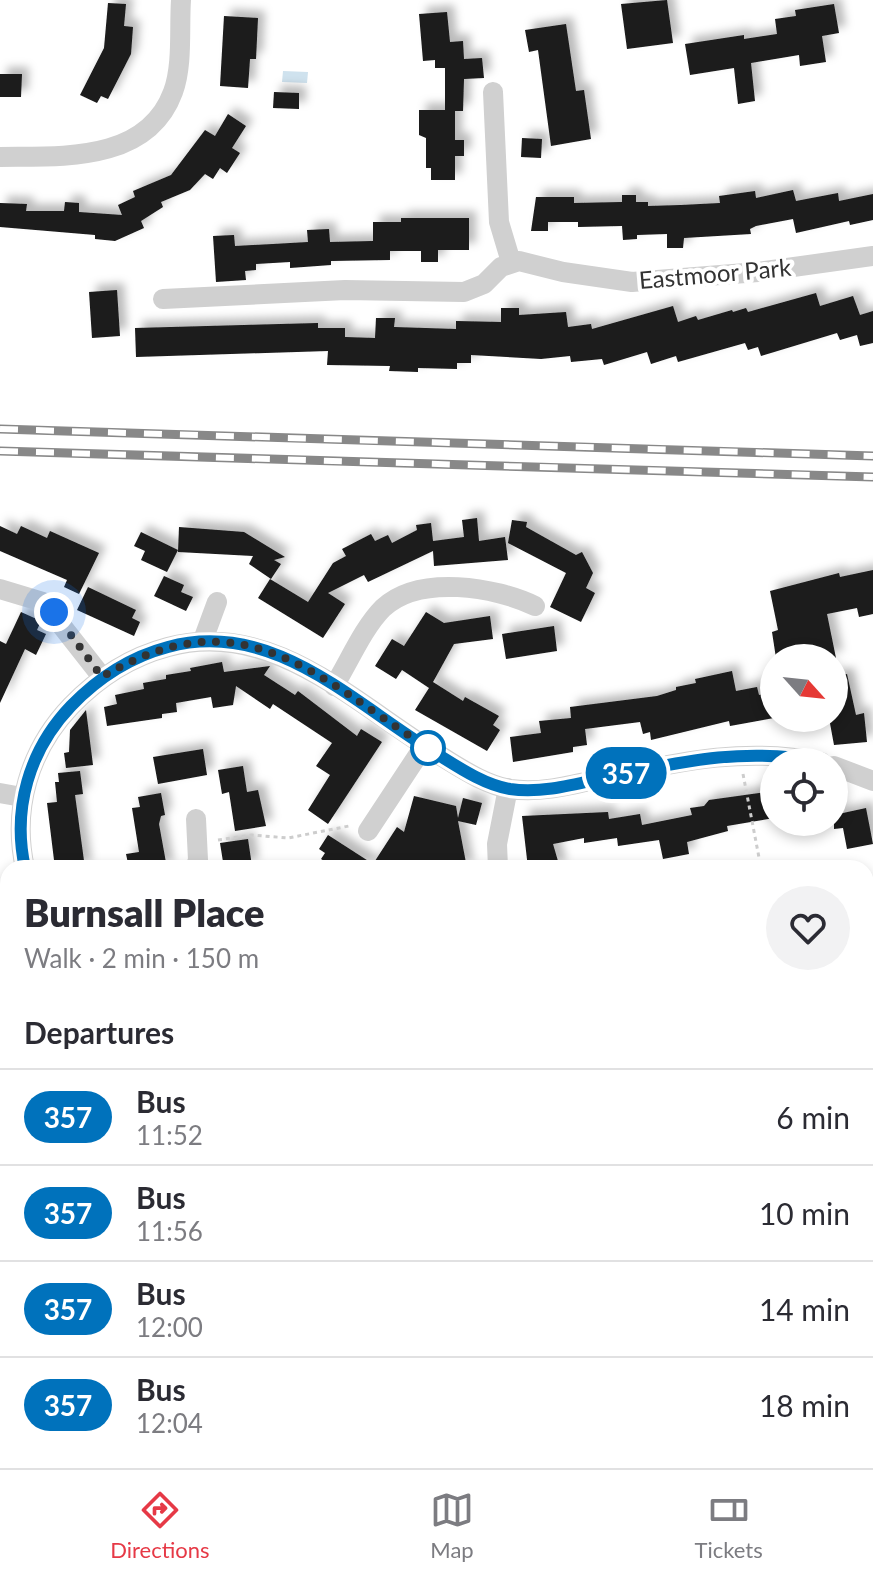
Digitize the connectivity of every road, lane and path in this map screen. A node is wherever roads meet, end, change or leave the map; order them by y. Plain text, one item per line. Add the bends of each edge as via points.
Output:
1 (181, 0) edge
2 (493, 92) dead end
3 (0, 157) edge
4 (873, 256) edge
5 (511, 262) junction
6 (163, 299) dead end
7 (0, 589) edge
8 (217, 602) dead end
9 (535, 606) dead end
10 (203, 640) junction
11 (102, 677) junction
12 (334, 686) junction
13 (424, 746) junction
14 (739, 754) junction
15 (760, 754) edge
16 (848, 771) edge
17 (873, 781) edge
18 (508, 788) junction
19 (0, 793) edge
20 (22, 797) junction
21 (196, 819) dead end
22 (368, 831) joint
23 (198, 844) junction
24 (24, 860) edge
25 (196, 860) edge
26 (498, 860) edge
27 (759, 860) edge

1 - 3 street via 173,91 144,133 99,152
2 - 5 street via 499,222
4 - 5 street, Eastmoor Park via 632,282 563,272 530,261
5 - 6 street via 484,284 464,292 345,290
7 - 11 street via 43,602
8 - 10 street
9 - 12 street via 486,588 404,594 381,610
10 - 11 street via 151,651
10 - 12 street via 261,647
11 - 20 street via 42,745
12 - 13 street
13 - 18 street via 487,782
13 - 22 street
14 - 15 street
14 - 18 street via 550,789
14 - 27 path
16 - 17 street
18 - 26 street
19 - 20 street
20 - 24 street
21 - 23 street
22 - 23 path via 346,826 288,838 252,835
23 - 25 street

